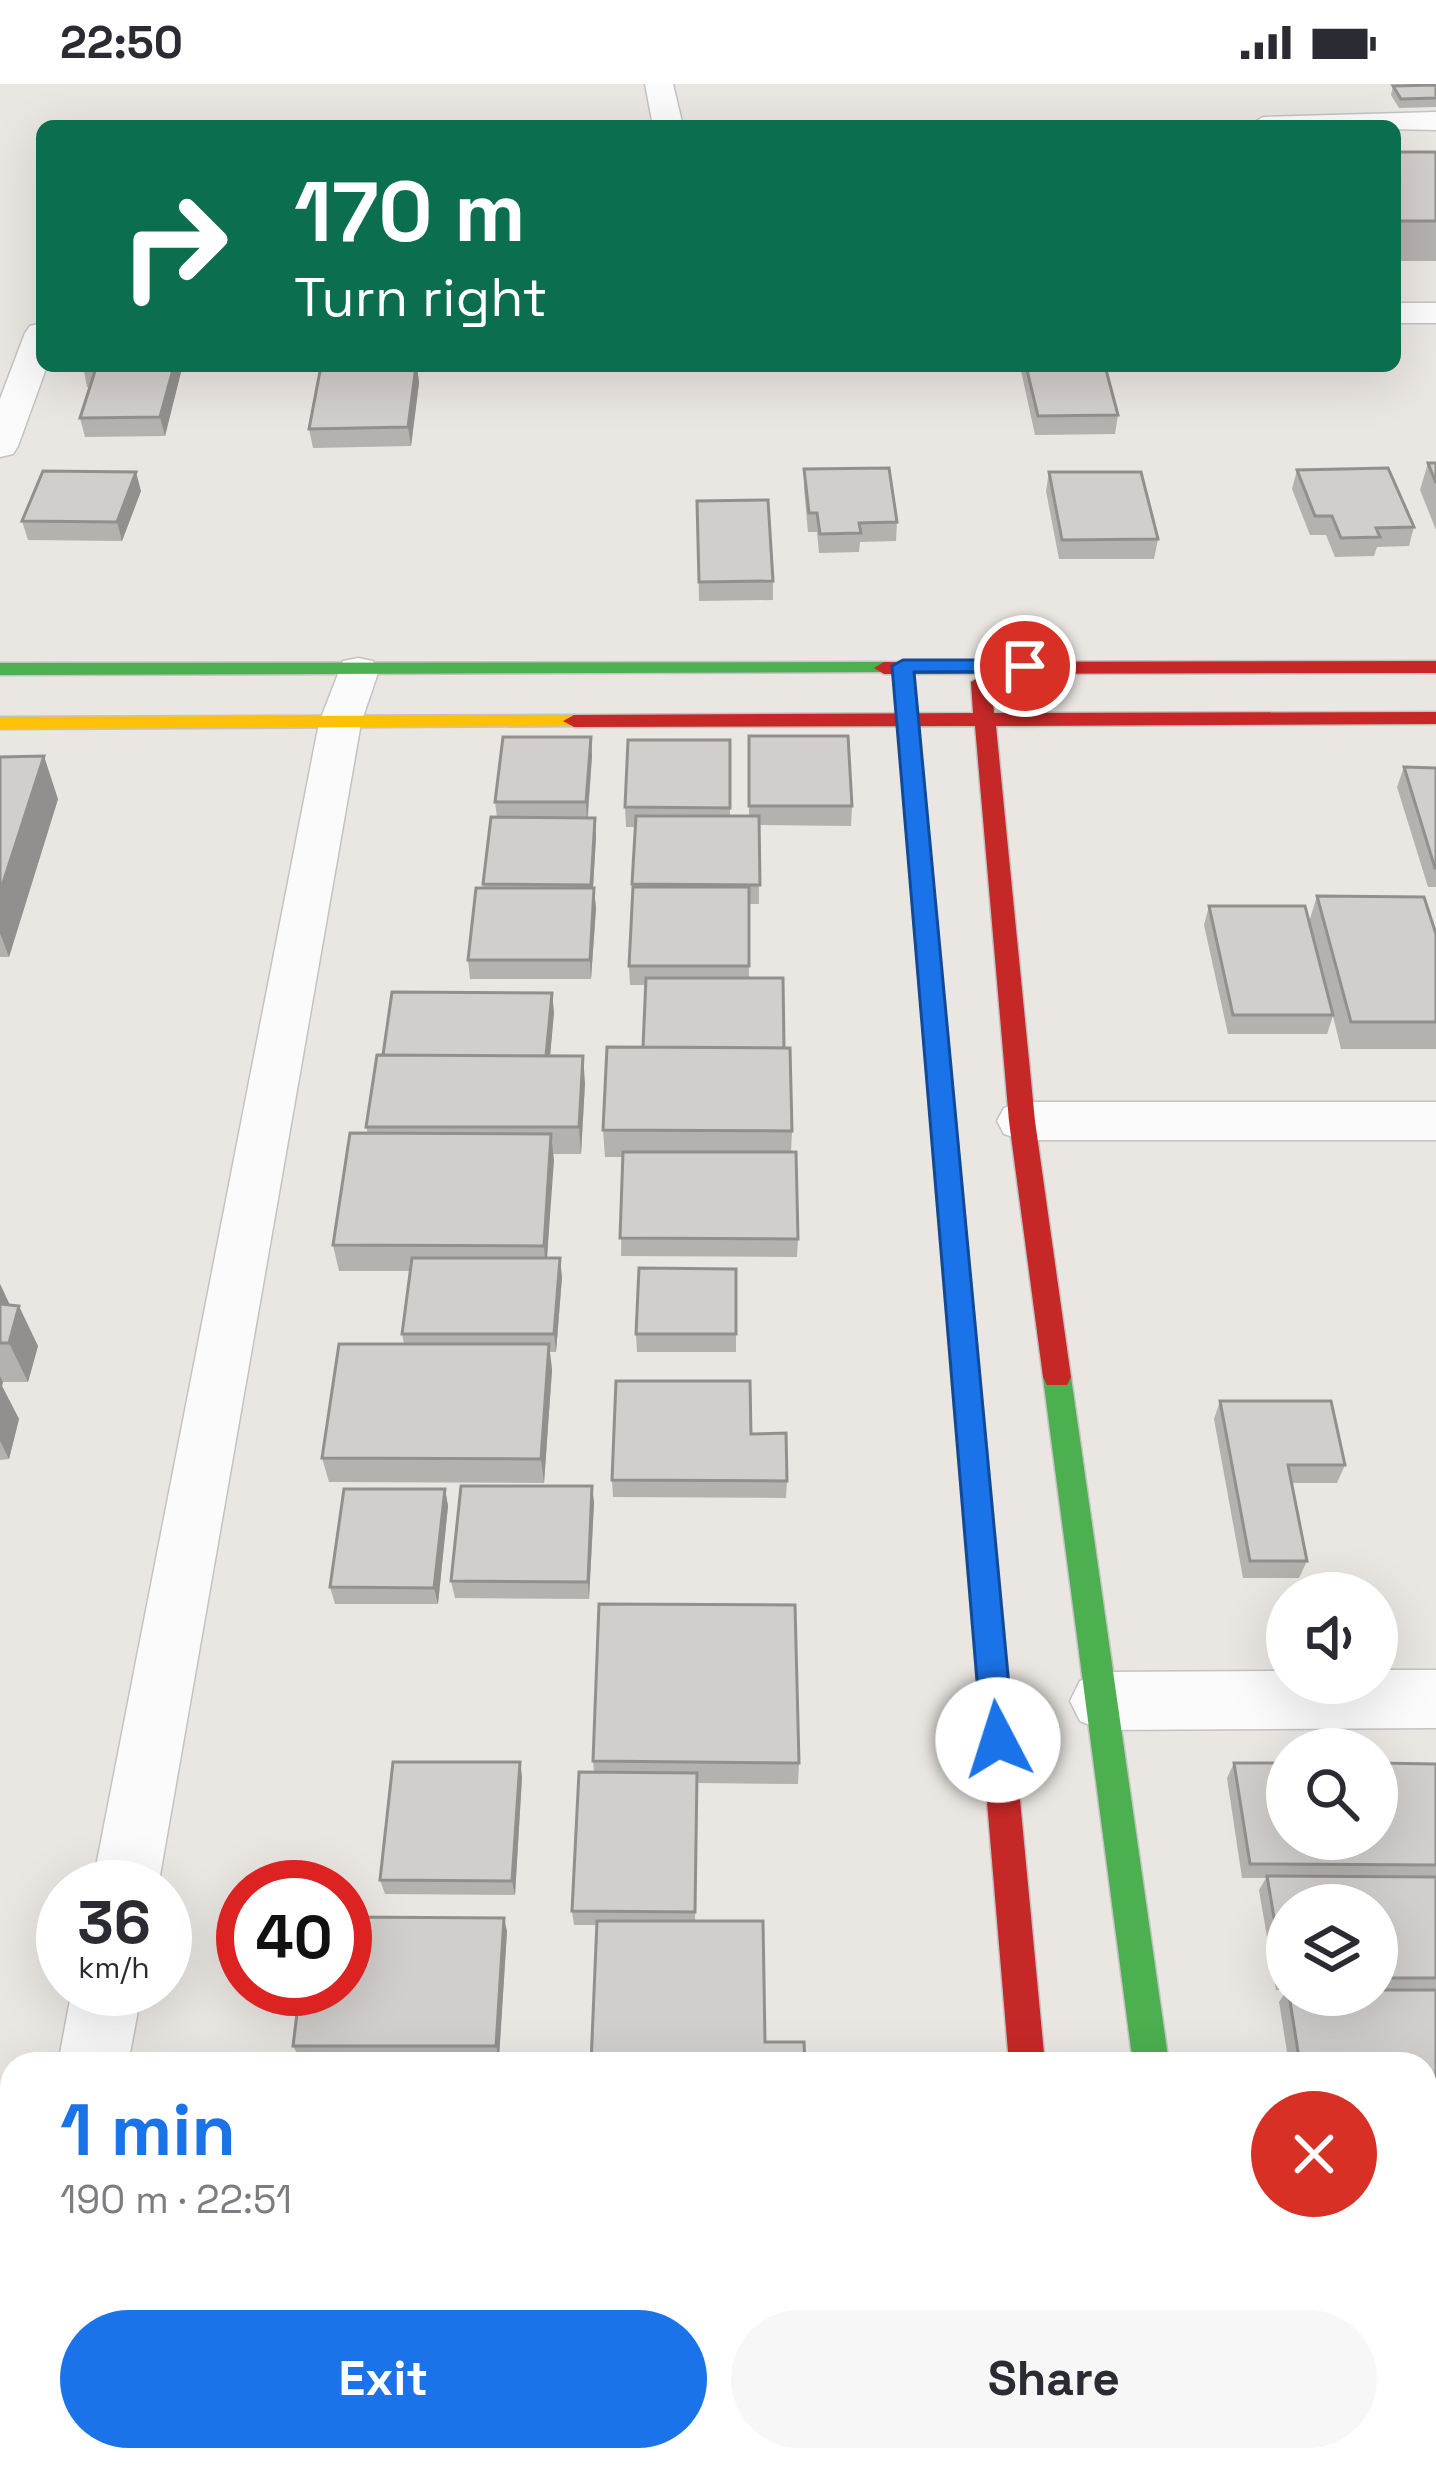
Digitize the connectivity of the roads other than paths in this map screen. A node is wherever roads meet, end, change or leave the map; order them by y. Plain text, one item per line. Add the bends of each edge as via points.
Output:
1 (659, 84) edge
2 (1266, 117) edge
3 (667, 120) edge
4 (1394, 120) edge
5 (1401, 120) edge
6 (1436, 121) edge
7 (1401, 313) edge
8 (1436, 313) edge
9 (36, 349) edge
10 (0, 446) edge
11 (903, 666) junction
12 (980, 666) junction
13 (1436, 667) edge
14 (0, 669) edge
15 (358, 670) junction
16 (1436, 718) edge
17 (908, 722) junction
18 (986, 722) junction
19 (0, 723) edge
20 (340, 723) junction
21 (1436, 1120) edge
22 (1022, 1121) junction
23 (1436, 1699) edge
24 (1102, 1701) junction
25 (130, 1860) edge
26 (102, 2016) edge
27 (95, 2052) edge
28 (1026, 2052) edge
29 (1149, 2052) edge

1 - 3 street
2 - 4 street
5 - 6 street
7 - 8 street
9 - 10 street
11 - 12 street
11 - 15 street
11 - 17 street
12 - 13 street
12 - 18 street
14 - 15 street
15 - 20 street
16 - 18 street
17 - 18 street
17 - 20 street
17 - 28 street
18 - 22 street
19 - 20 street
20 - 25 street
21 - 22 street
22 - 24 street
23 - 24 street
24 - 29 street
26 - 27 street

